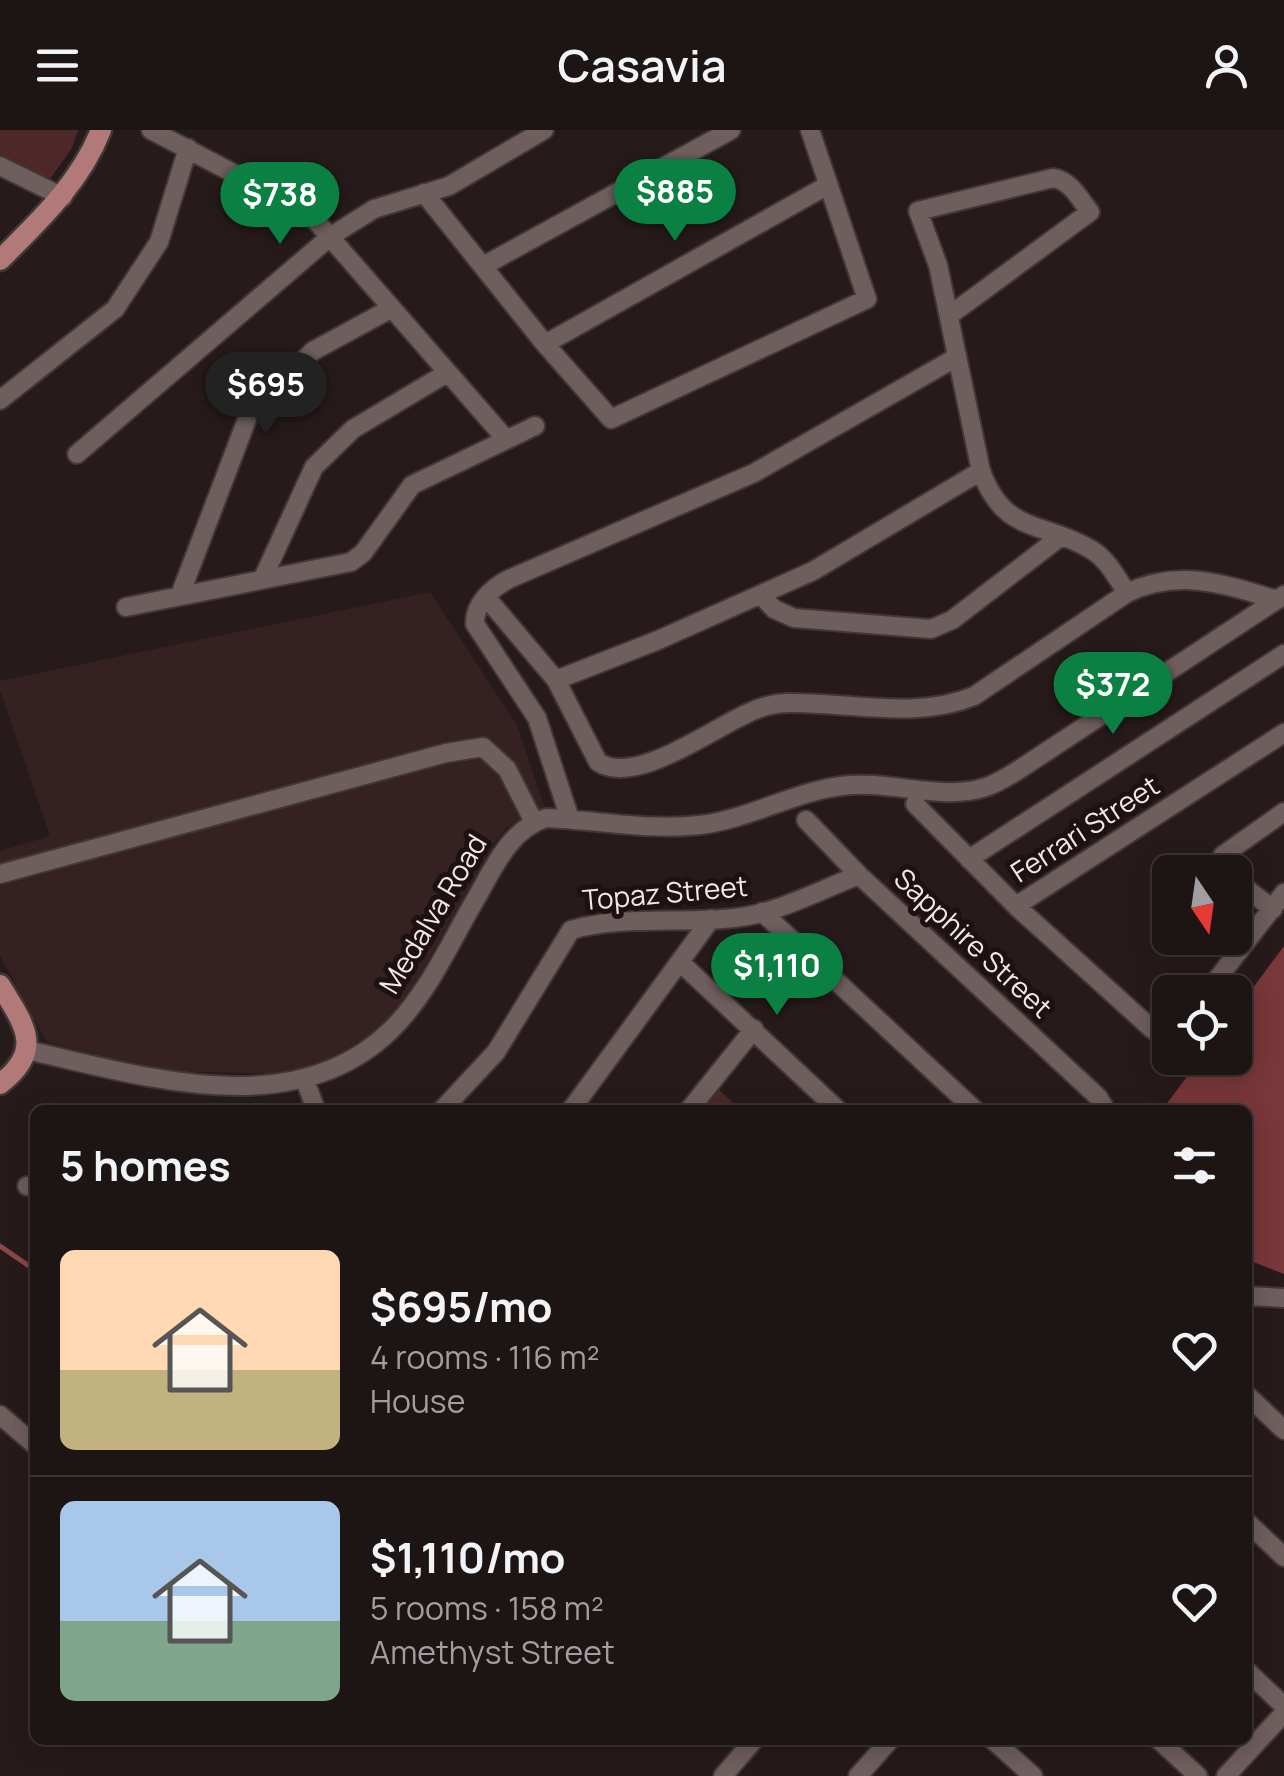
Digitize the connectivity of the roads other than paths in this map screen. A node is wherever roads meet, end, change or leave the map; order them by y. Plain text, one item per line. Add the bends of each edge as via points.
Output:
1 (101, 130) edge
2 (152, 130) edge
3 (544, 130) edge
4 (731, 130) edge
5 (810, 130) edge
6 (188, 148) junction
7 (0, 166) edge
8 (828, 185) junction
9 (424, 193) junction
10 (63, 196) junction
11 (331, 236) junction
12 (0, 260) edge
13 (484, 266) junction
14 (392, 308) junction
15 (950, 315) junction
16 (545, 344) junction
17 (957, 357) junction
18 (447, 372) junction
19 (0, 400) edge
20 (535, 426) dead end
21 (505, 438) junction
22 (77, 454) dead end
23 (981, 471) junction
24 (1060, 537) junction
25 (262, 578) junction
26 (1127, 593) junction
27 (180, 595) junction
28 (486, 596) junction
29 (762, 596) junction
30 (1280, 598) edge
31 (126, 607) dead end
32 (1284, 654) edge
33 (556, 680) junction
34 (1284, 733) edge
35 (915, 804) dead end
36 (1284, 812) edge
37 (570, 819) junction
38 (806, 820) dead end
39 (534, 822) junction
40 (1222, 855) edge
41 (968, 859) junction
42 (0, 874) edge
43 (859, 875) junction
44 (1252, 893) edge
45 (1284, 894) edge
46 (1016, 906) junction
47 (1272, 909) junction
48 (762, 912) junction
49 (711, 919) junction
50 (681, 963) junction
51 (1220, 975) edge
52 (0, 985) edge
53 (754, 1029) junction
54 (1152, 1029) edge
55 (28, 1050) junction
56 (305, 1080) junction
57 (0, 1084) edge
58 (314, 1105) edge
59 (447, 1105) edge
60 (575, 1105) edge
61 (693, 1105) edge
62 (833, 1105) edge
63 (970, 1105) edge
64 (1099, 1105) edge
65 (1252, 1296) edge
66 (1284, 1298) edge
67 (1252, 1400) edge
68 (0, 1415) edge
69 (1284, 1430) edge
70 (30, 1441) edge
71 (1252, 1528) edge
72 (1284, 1557) edge
73 (1252, 1676) edge
74 (1284, 1709) edge
75 (750, 1745) edge
76 (886, 1745) edge
77 (998, 1745) edge
78 (1164, 1745) edge
79 (723, 1776) edge
80 (858, 1776) edge
81 (1032, 1776) edge
82 (1198, 1776) edge
83 (1226, 1776) edge

1 - 10 main road
2 - 6 street
3 - 9 street
4 - 13 street
5 - 8 street
6 - 11 street via 309,214
6 - 19 street via 159,242 116,310
7 - 10 street
8 - 16 street
8 - 16 street via 868,299 611,420
9 - 11 street via 374,209
9 - 13 street
10 - 12 main road
11 - 14 street
11 - 22 street
13 - 16 street
14 - 18 street
14 - 27 street via 314,350 250,414
15 - 15 street via 918,211 1061,179 1090,212
15 - 17 street
17 - 23 street
17 - 28 street via 754,472
18 - 21 street
18 - 25 street via 354,428 314,468
20 - 21 street
21 - 25 street via 412,485 351,562
23 - 24 street via 1004,511
23 - 29 street
24 - 26 street via 1096,552
24 - 29 street via 931,630 794,618
25 - 27 street
26 - 30 street via 1174,578
26 - 33 street via 957,704 765,706 628,769 598,762
27 - 31 street
28 - 33 street
28 - 37 street via 475,624 538,718
29 - 33 street
30 - 37 street via 988,787 957,793 836,786 699,825
32 - 41 street
34 - 46 street, Ferrari Street
35 - 41 street
36 - 40 street
37 - 39 street
38 - 43 street, Sapphire Street
39 - 42 street via 506,768 482,747
39 - 56 street, Medalva Road via 509,841 416,1001 389,1032
41 - 46 street
43 - 48 street, Topaz Street
43 - 64 street, Sapphire Street
44 - 47 street
45 - 47 street
46 - 54 street
47 - 51 street
48 - 49 street, Topaz Street
48 - 63 street
49 - 50 street
49 - 59 street, Topaz Street via 595,923 571,930 496,1052
50 - 53 street
50 - 60 street
52 - 55 main road via 24,1024
53 - 61 street
53 - 62 street
55 - 56 street, Medalva Road via 164,1080
55 - 57 main road
56 - 58 street
65 - 66 street
67 - 69 street
68 - 70 street
71 - 72 street
73 - 74 street
74 - 83 street
75 - 79 street
76 - 80 street
77 - 81 street
78 - 82 street

